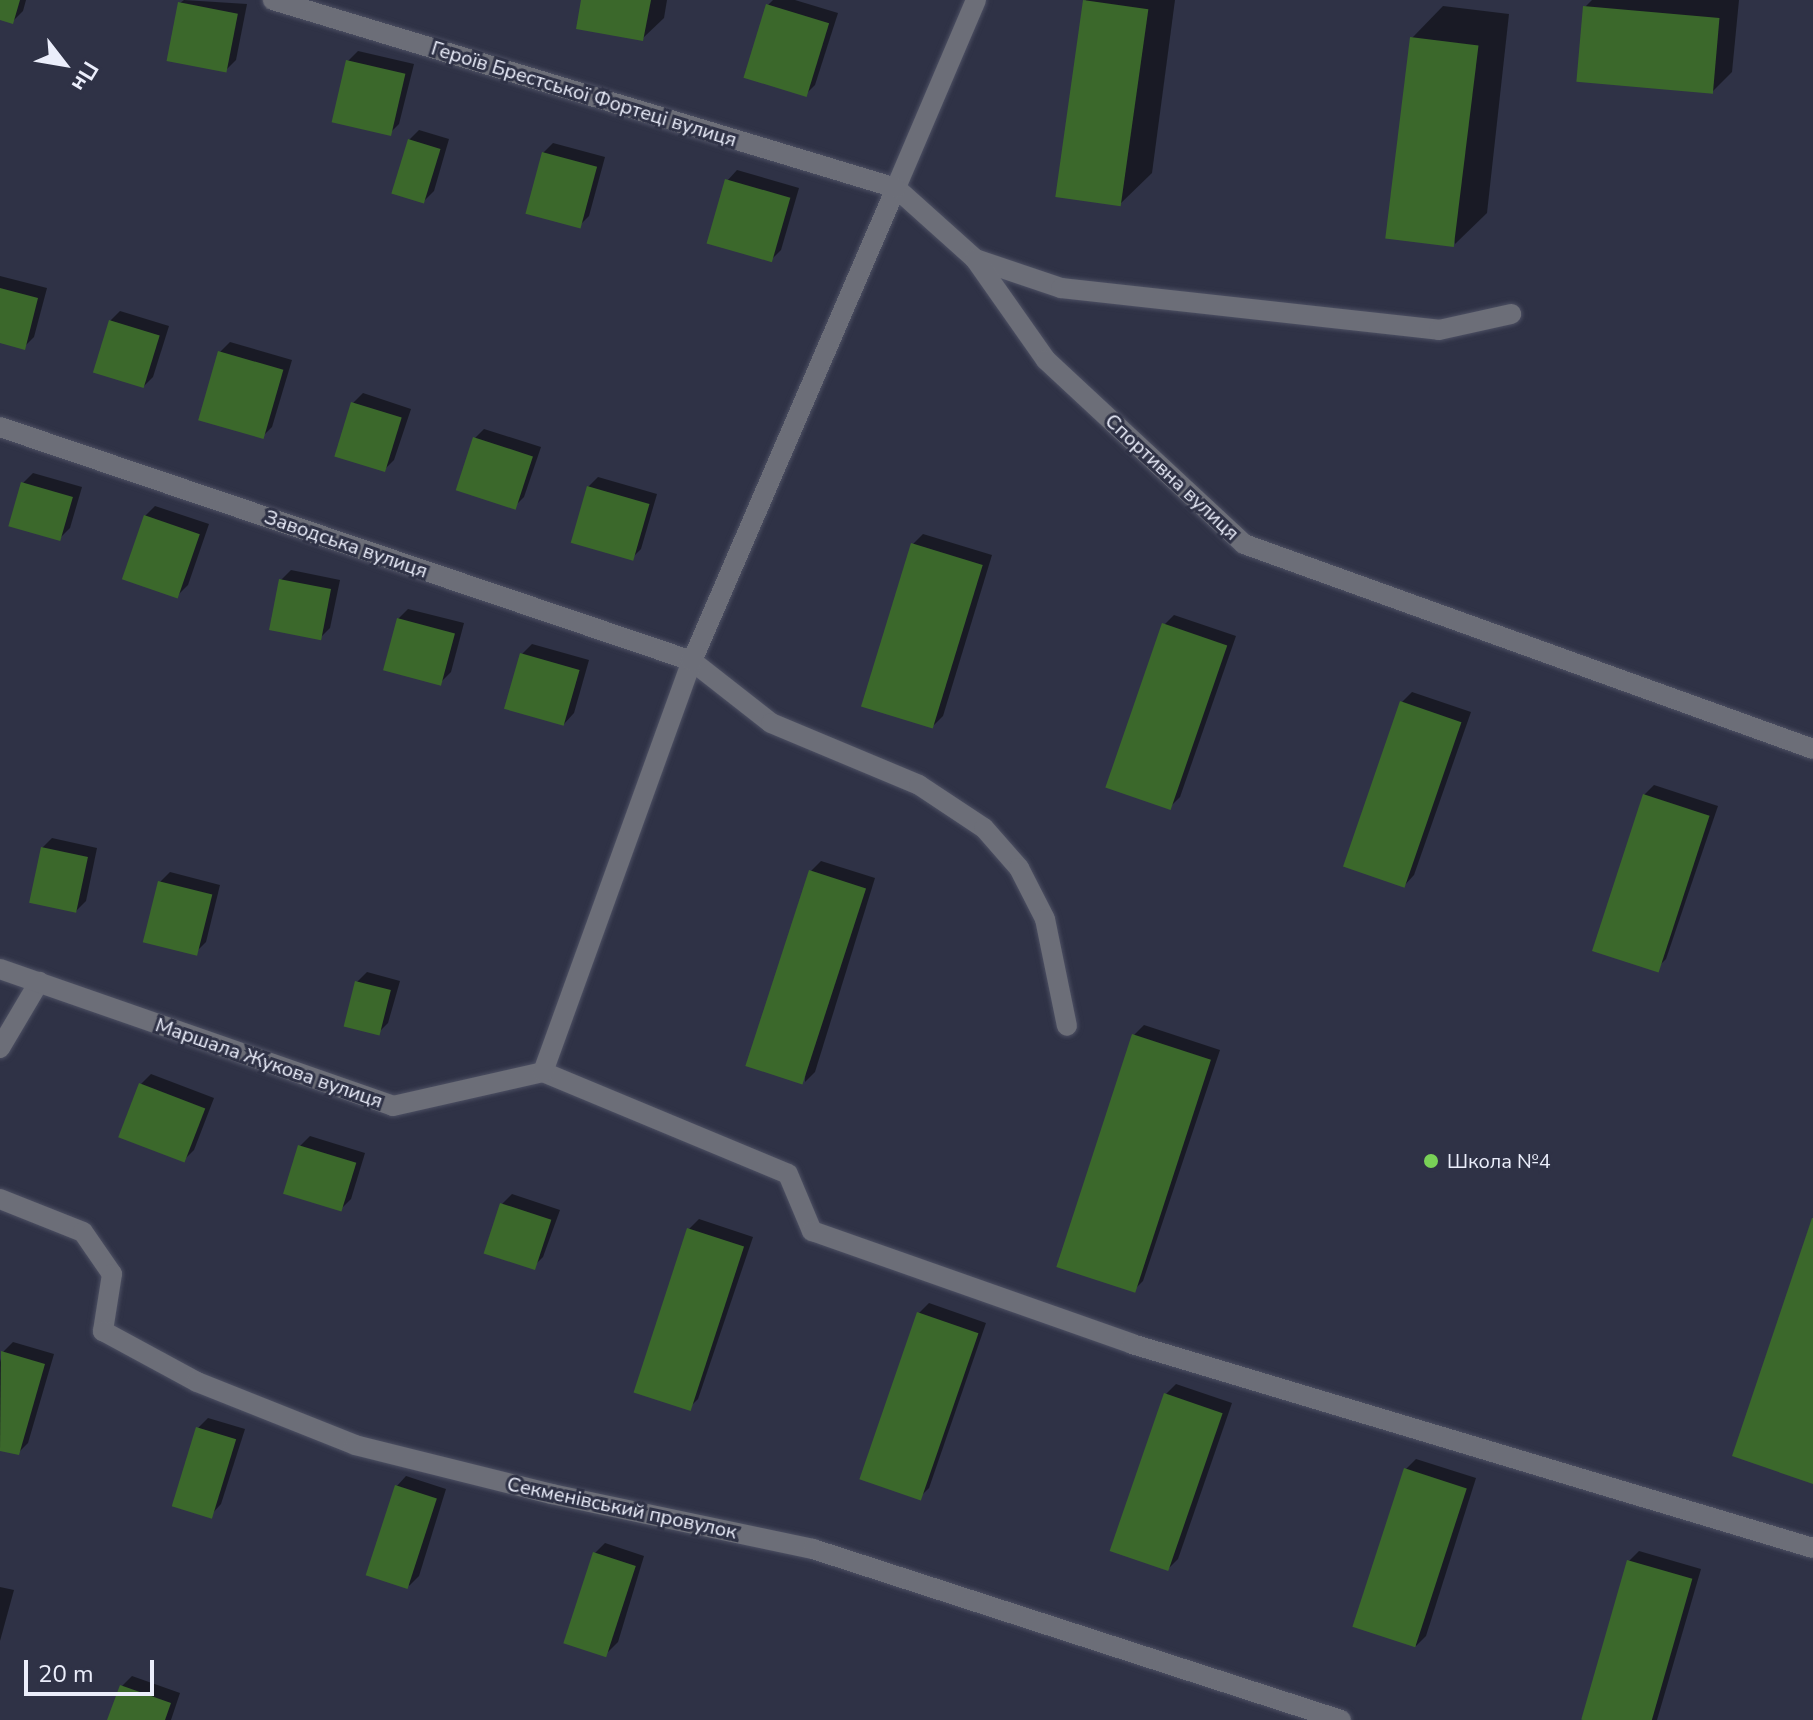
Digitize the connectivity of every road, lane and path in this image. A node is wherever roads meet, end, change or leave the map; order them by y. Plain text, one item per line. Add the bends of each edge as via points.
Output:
1 (273, 0) edge
2 (976, 0) edge
3 (896, 188) junction
4 (975, 259) junction
5 (1511, 314) dead end
6 (0, 427) edge
7 (692, 661) junction
8 (1813, 749) edge
9 (0, 969) edge
10 (39, 982) junction
11 (1067, 1026) dead end
12 (0, 1048) edge
13 (543, 1072) junction
14 (0, 1199) edge
15 (1813, 1548) edge
16 (1341, 1720) edge

1 - 3 street, Героїв Брестської Фортеці вулиця
2 - 3 street
3 - 4 street, Спортивна вулиця
3 - 7 street
4 - 5 street via 1061,288 1439,330
4 - 8 street, Спортивна вулиця via 1046,360 1244,544
6 - 7 street, Заводська вулиця
7 - 11 street, Заводська вулиця via 771,723 919,785 984,828 1019,868 1045,919
7 - 13 street
9 - 10 street, Маршала Жукова вулиця
10 - 12 street
10 - 13 street, Маршала Жукова вулиця via 393,1106
13 - 15 street via 788,1174 812,1231 1132,1344
14 - 16 street, Секменівський провулок via 83,1232 112,1274 103,1331 197,1382 355,1445 552,1494 813,1549

